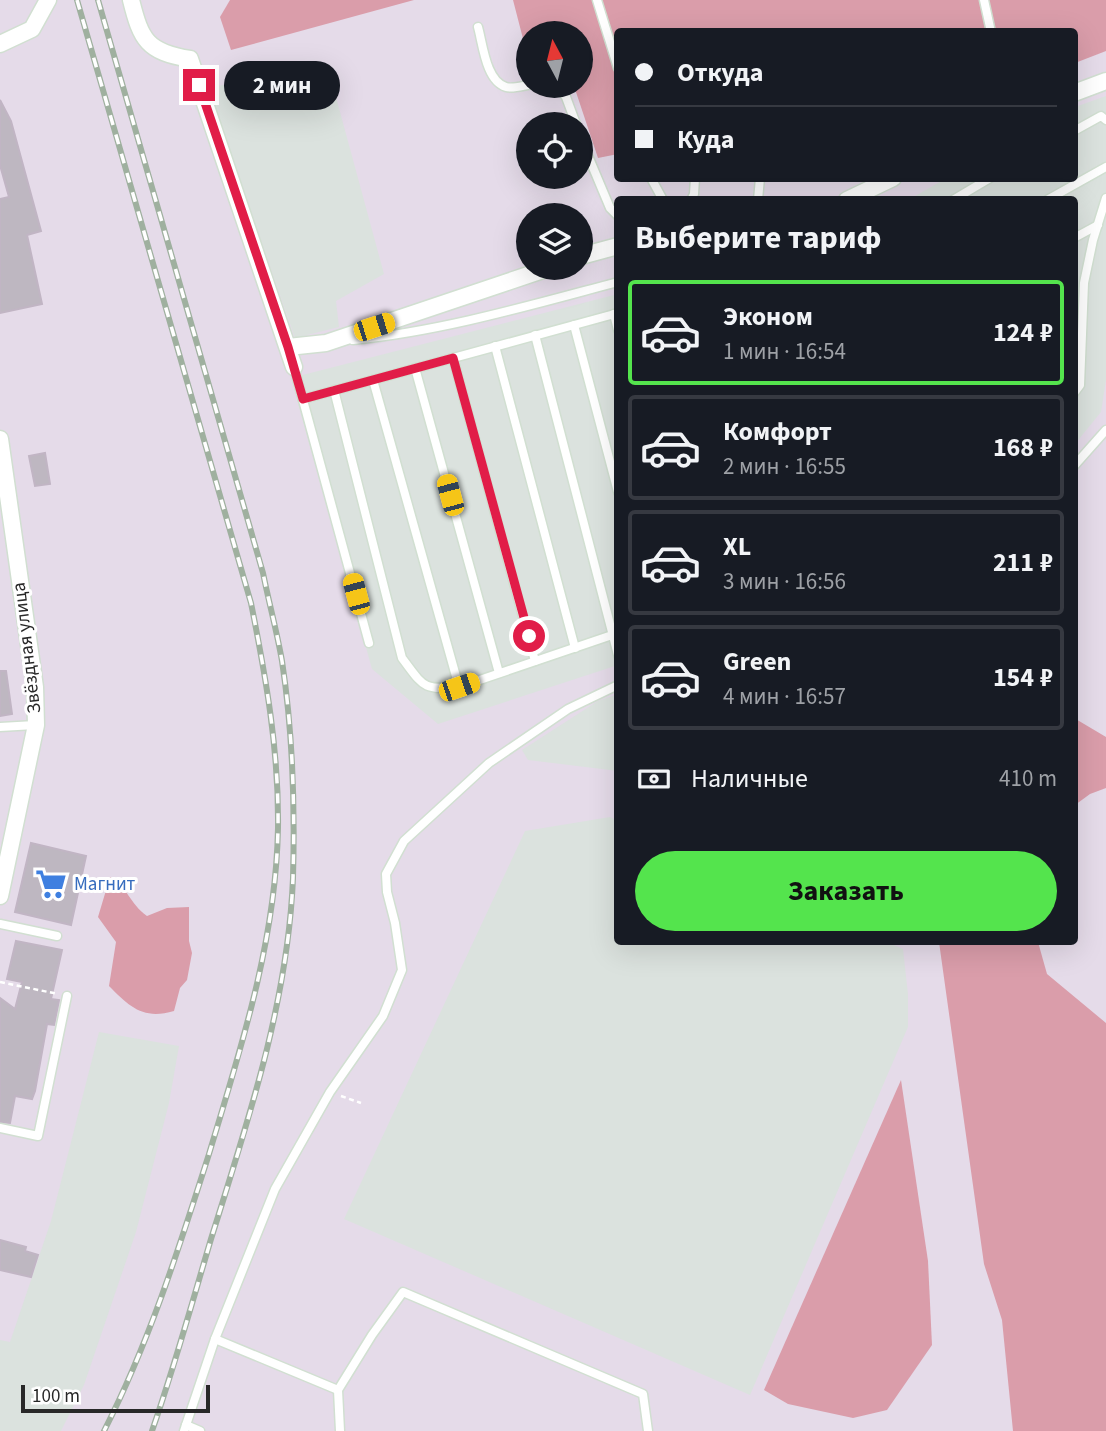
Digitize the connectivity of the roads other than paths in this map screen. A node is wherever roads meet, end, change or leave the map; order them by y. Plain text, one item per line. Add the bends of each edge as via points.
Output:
1 (48, 0) edge
2 (131, 0) edge
3 (597, 0) edge
4 (984, 0) edge
5 (478, 27) dead end
6 (990, 28) edge
7 (0, 44) edge
8 (614, 55) edge
9 (1106, 80) edge
10 (516, 87) edge
11 (1078, 91) edge
12 (1106, 120) edge
13 (1078, 129) edge
14 (1106, 167) edge
15 (593, 168) edge
16 (983, 182) edge
17 (870, 183) edge
18 (852, 196) edge
19 (960, 196) edge
20 (1053, 196) edge
21 (1106, 198) edge
22 (614, 212) edge
23 (1098, 225) junction
24 (1078, 235) edge
25 (614, 247) edge
26 (593, 253) edge
27 (516, 279) edge
28 (614, 283) edge
29 (614, 314) edge
30 (574, 325) junction
31 (536, 335) junction
32 (326, 343) junction
33 (495, 346) junction
34 (288, 347) junction
35 (453, 358) junction
36 (294, 367) joint
37 (415, 368) junction
38 (373, 380) junction
39 (1078, 388) edge
40 (334, 390) junction
41 (303, 399) junction
42 (1106, 430) edge
43 (0, 439) edge
44 (1078, 462) edge
45 (614, 477) edge
46 (614, 630) edge
47 (614, 634) edge
48 (369, 643) dead end
49 (575, 648) junction
50 (536, 661) junction
51 (499, 673) junction
52 (459, 687) junction
53 (614, 687) edge
54 (36, 725) junction
55 (0, 727) edge
56 (0, 896) edge
57 (0, 924) edge
58 (57, 936) dead end
59 (67, 996) road end
60 (0, 1128) edge
61 (215, 1339) junction
62 (338, 1391) junction
63 (186, 1428) edge
64 (200, 1431) edge
65 (340, 1431) edge
66 (648, 1431) edge

1 - 7 street via 32,29
2 - 34 street via 137,27 148,46 190,59
3 - 8 lane
4 - 6 lane
5 - 10 lane via 490,71 497,82
9 - 11 street
12 - 13 lane via 1101,116
14 - 20 lane
15 - 22 lane
16 - 19 lane
17 - 18 street
21 - 23 lane
23 - 24 lane
23 - 39 lane via 1084,283
25 - 26 street
27 - 32 street
28 - 32 lane via 392,336
29 - 30 lane
30 - 31 lane
30 - 45 lane
31 - 33 lane
31 - 46 lane
32 - 34 street
33 - 35 lane
33 - 49 lane
34 - 36 street
35 - 37 lane
35 - 50 lane
36 - 41 lane
37 - 38 lane
37 - 51 lane
38 - 40 lane
38 - 52 lane
40 - 41 lane
40 - 52 lane via 402,658 421,683 433,690
41 - 48 lane
42 - 44 lane
43 - 54 street, Звёздная улица via 35,687
47 - 49 lane
49 - 50 lane
50 - 51 lane
51 - 52 lane
53 - 61 lane via 569,709 489,764 404,841 386,874 402,970 383,1016 330,1092 275,1189
54 - 55 lane
54 - 56 street, Звёздная улица
57 - 58 lane
59 - 60 lane via 38,1136
61 - 62 lane
61 - 63 lane
62 - 65 lane
62 - 66 lane via 403,1292 643,1394
63 - 64 lane

